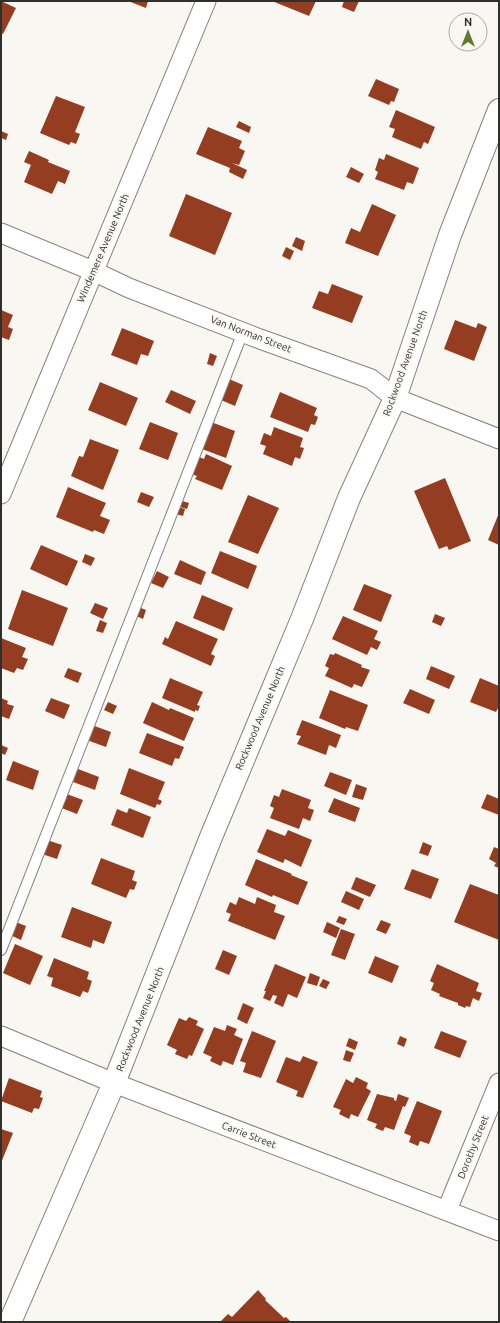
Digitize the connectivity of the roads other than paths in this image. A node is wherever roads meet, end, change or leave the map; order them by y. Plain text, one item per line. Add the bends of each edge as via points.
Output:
1 (206, 1) edge
2 (499, 110) edge
3 (1, 233) edge
4 (93, 271) junction
5 (243, 332) junction
6 (395, 398) junction
7 (499, 439) edge
8 (1, 494) edge
9 (1, 950) edge
10 (1, 1036) edge
11 (114, 1083) junction
12 (499, 1083) edge
13 (447, 1210) junction
14 (499, 1231) edge
15 (10, 1322) edge

1 - 4 street, Windemere Avenue North
2 - 6 street, Rockwood Avenue North via 450,235
3 - 4 street, Van Norman Street
4 - 5 street, Van Norman Street via 129,288
4 - 8 street, Windemere Avenue North
5 - 6 street, Van Norman Street via 371,379
5 - 9 lane
6 - 7 street, Van Norman Street
6 - 11 street, Rockwood Avenue North via 349,498
10 - 11 street, Carrie Street
11 - 13 street, Carrie Street
11 - 15 street, Rockwood Avenue North
12 - 13 street, Dorothy Street
13 - 14 street, Carrie Street

